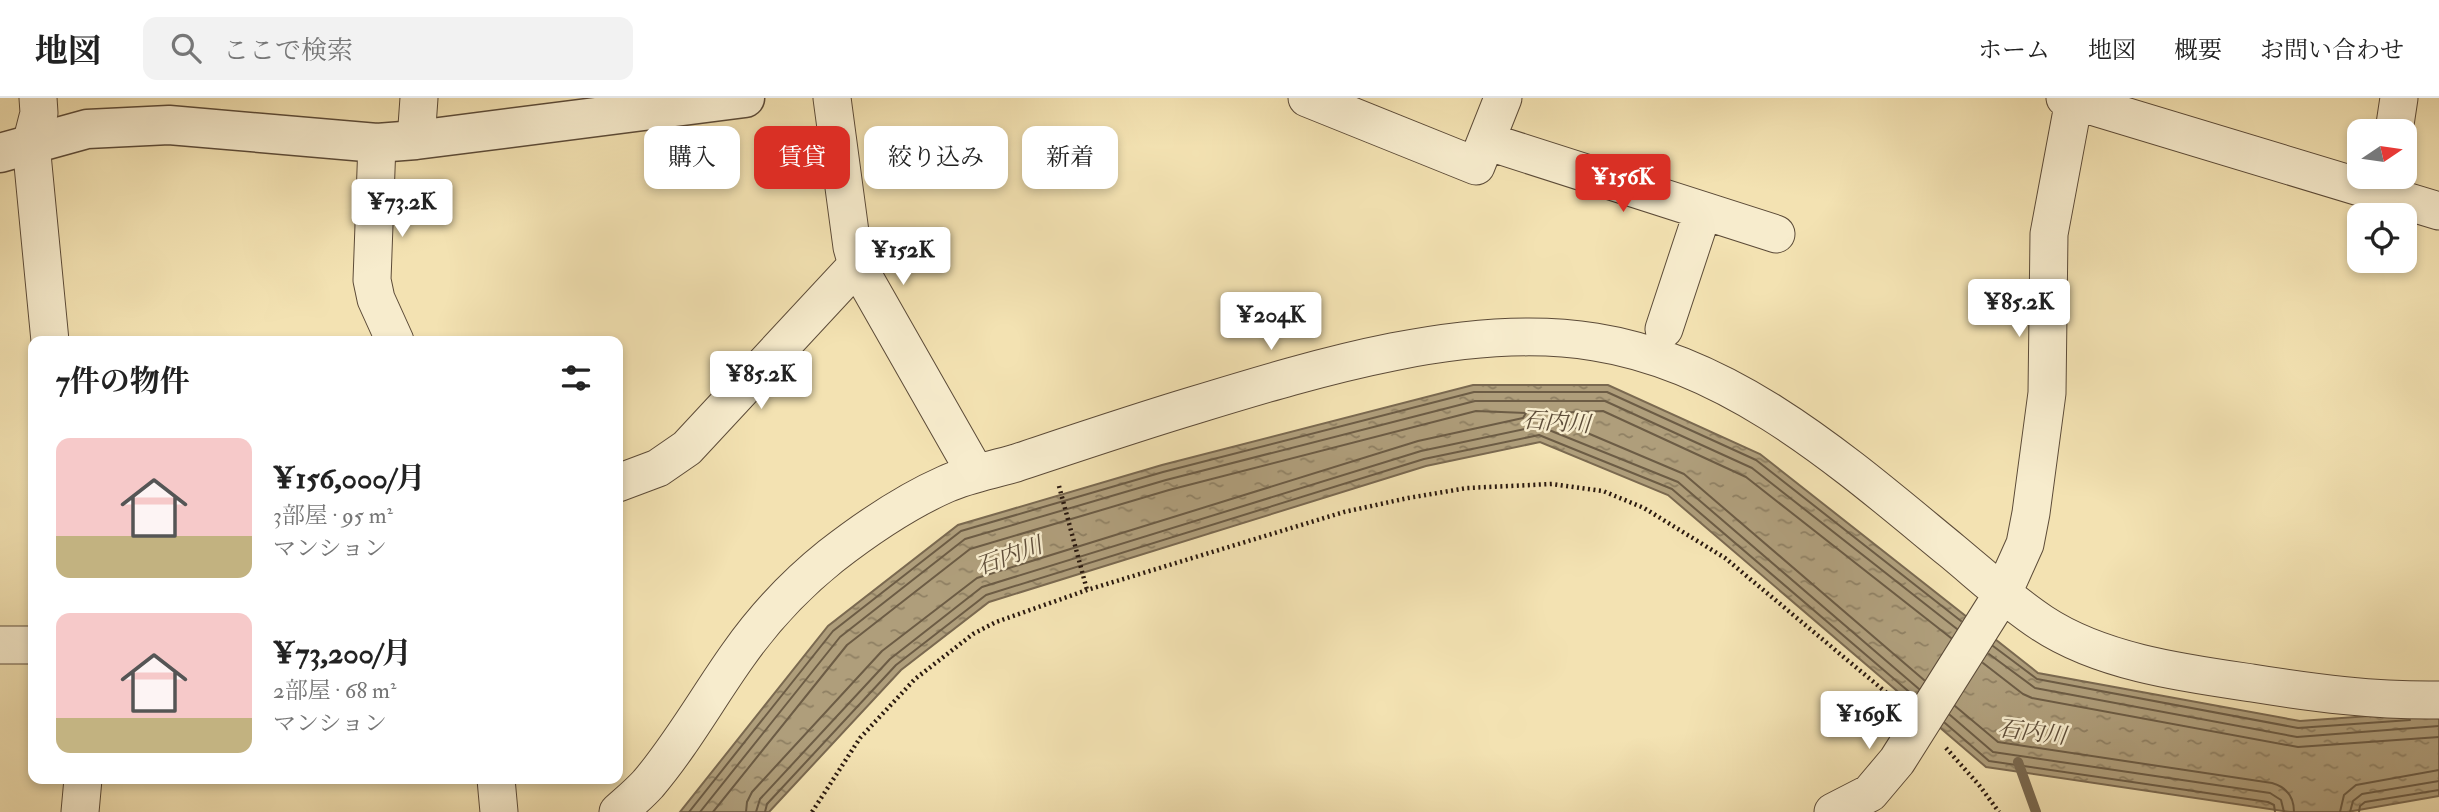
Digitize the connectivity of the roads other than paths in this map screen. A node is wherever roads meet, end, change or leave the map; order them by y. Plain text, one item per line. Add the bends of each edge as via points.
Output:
1 (38, 98) edge
2 (419, 98) edge
3 (745, 98) edge
4 (832, 98) edge
5 (1307, 98) edge
6 (1503, 98) edge
7 (2399, 98) edge
8 (2069, 99) edge
9 (2396, 119) edge
10 (416, 140) junction
11 (1486, 141) junction
12 (377, 143) junction
13 (16, 149) edge
14 (2347, 174) edge
15 (2394, 189) edge
16 (1703, 211) junction
17 (2439, 211) edge
18 (1776, 234) dead end
19 (857, 265) junction
20 (1664, 329) dead end
21 (49, 336) edge
22 (393, 336) edge
23 (976, 474) junction
24 (623, 481) edge
25 (1998, 601) junction
26 (0, 645) edge
27 (28, 645) edge
28 (2439, 700) edge
29 (83, 784) edge
30 (496, 784) edge
31 (80, 812) edge
32 (499, 812) edge
33 (618, 812) edge
34 (1833, 812) edge

1 - 13 street via 39,113
2 - 10 street
3 - 10 street
4 - 19 street
5 - 11 street via 1476,166
6 - 11 street
7 - 9 street
8 - 14 street
8 - 25 street via 2049,234 2047,393 2032,513 2025,544
10 - 12 street
11 - 16 street
12 - 13 street via 169,125 87,128
12 - 22 street via 372,280
13 - 21 street
15 - 17 street
16 - 18 street
16 - 20 street
19 - 23 street
19 - 24 street via 687,448 658,468
23 - 25 street via 1269,382 1394,352 1533,335 1594,341 1678,365 1789,424 1856,472
23 - 33 street via 949,482 880,520 827,559 782,601 740,652 647,786
25 - 28 street via 2096,650 2184,673 2335,696
25 - 34 street via 1897,761 1876,787
26 - 27 street
29 - 31 street
30 - 32 street

